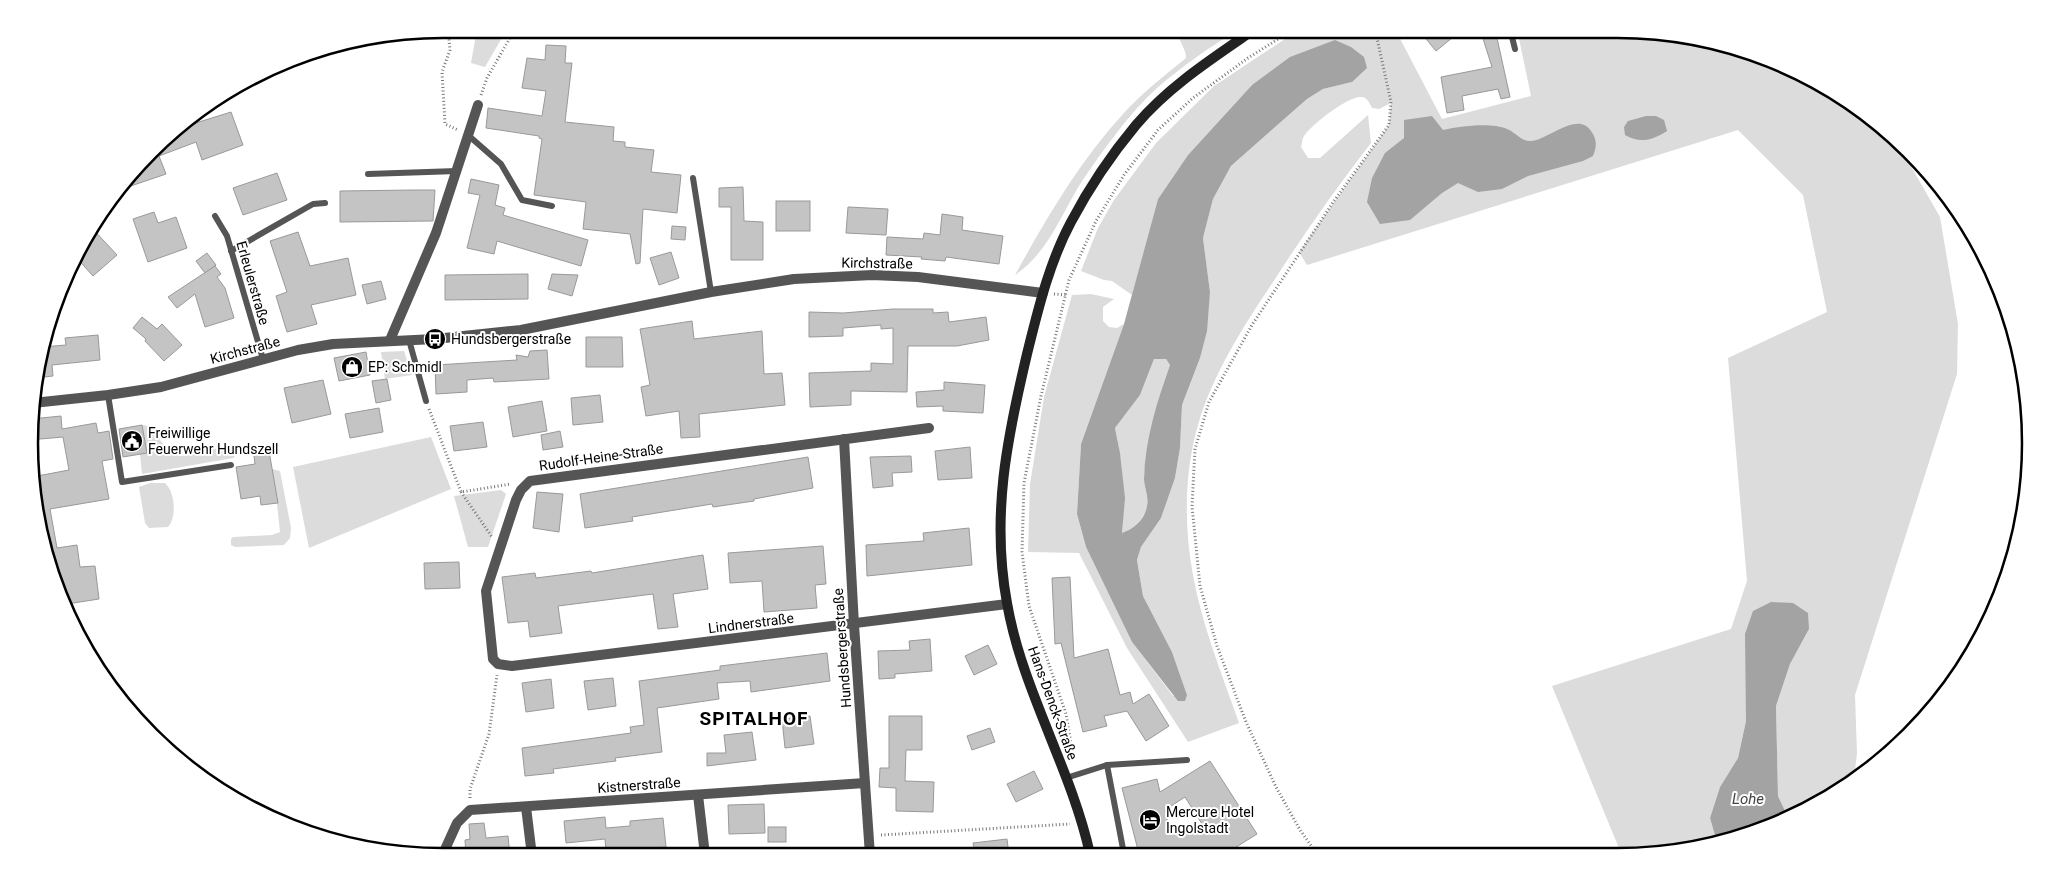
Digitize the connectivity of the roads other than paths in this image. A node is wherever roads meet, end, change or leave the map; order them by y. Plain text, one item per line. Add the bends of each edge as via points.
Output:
1 (1242, 38) edge
2 (1512, 38) edge
3 (1515, 49) dead end
4 (478, 105) road end
5 (469, 136) junction
6 (457, 171) junction
7 (368, 174) dead end
8 (692, 178) dead end
9 (325, 203) dead end
10 (552, 206) dead end
11 (215, 216) dead end
12 (231, 251) junction
13 (712, 292) junction
14 (1043, 293) junction
15 (390, 340) junction
16 (409, 340) junction
17 (262, 359) junction
18 (108, 395) junction
19 (426, 401) road end
20 (40, 402) edge
21 (929, 428) dead end
22 (844, 439) junction
23 (231, 465) dead end
24 (1007, 604) junction
25 (854, 625) junction
26 (498, 664) joint
27 (1187, 760) dead end
28 (1108, 765) junction
29 (1066, 778) junction
30 (865, 783) junction
31 (698, 795) junction
32 (526, 807) junction
33 (446, 848) edge
34 (531, 848) edge
35 (704, 848) edge
36 (870, 848) edge
37 (1089, 848) edge
38 (1123, 848) edge

1 - 14 street, Hans-Denck-Straße via 1185,77 1136,124 1101,171 1070,223
2 - 3 lane
4 - 5 street
5 - 6 street
5 - 10 lane via 501,164 522,200
6 - 7 lane
6 - 15 street via 436,234
8 - 13 lane
9 - 12 lane via 313,204
11 - 12 lane, Erleulerstraße via 227,236
12 - 17 lane, Erleulerstraße
13 - 14 street, Kirchstraße via 794,279 872,275
13 - 16 street, Kirchstraße via 521,330
14 - 24 street, Hans-Denck-Straße via 1015,407 1000,498 1002,569
15 - 16 street, Kirchstraße
15 - 17 street, Kirchstraße via 333,344
16 - 19 lane
17 - 18 street, Kirchstraße via 161,387
18 - 20 street, Kirchstraße
18 - 23 lane via 122,482
21 - 22 street, Rudolf-Heine-Straße
22 - 25 street, Hundsbergerstraße
22 - 26 street, Rudolf-Heine-Straße via 530,481 516,500 486,591 491,651
24 - 25 street, Lindnerstraße
24 - 29 street, Hans-Denck-Straße via 1023,668
25 - 26 street, Lindnerstraße via 512,666
25 - 30 street, Hundsbergerstraße
27 - 28 lane
28 - 29 lane
28 - 38 lane
29 - 37 street, Hans-Denck-Straße
30 - 31 street, Kistnerstraße
30 - 36 street, Hundsbergerstraße
31 - 32 street, Kistnerstraße
31 - 35 street
32 - 33 street, Kistnerstraße via 470,810 457,823
32 - 34 street

